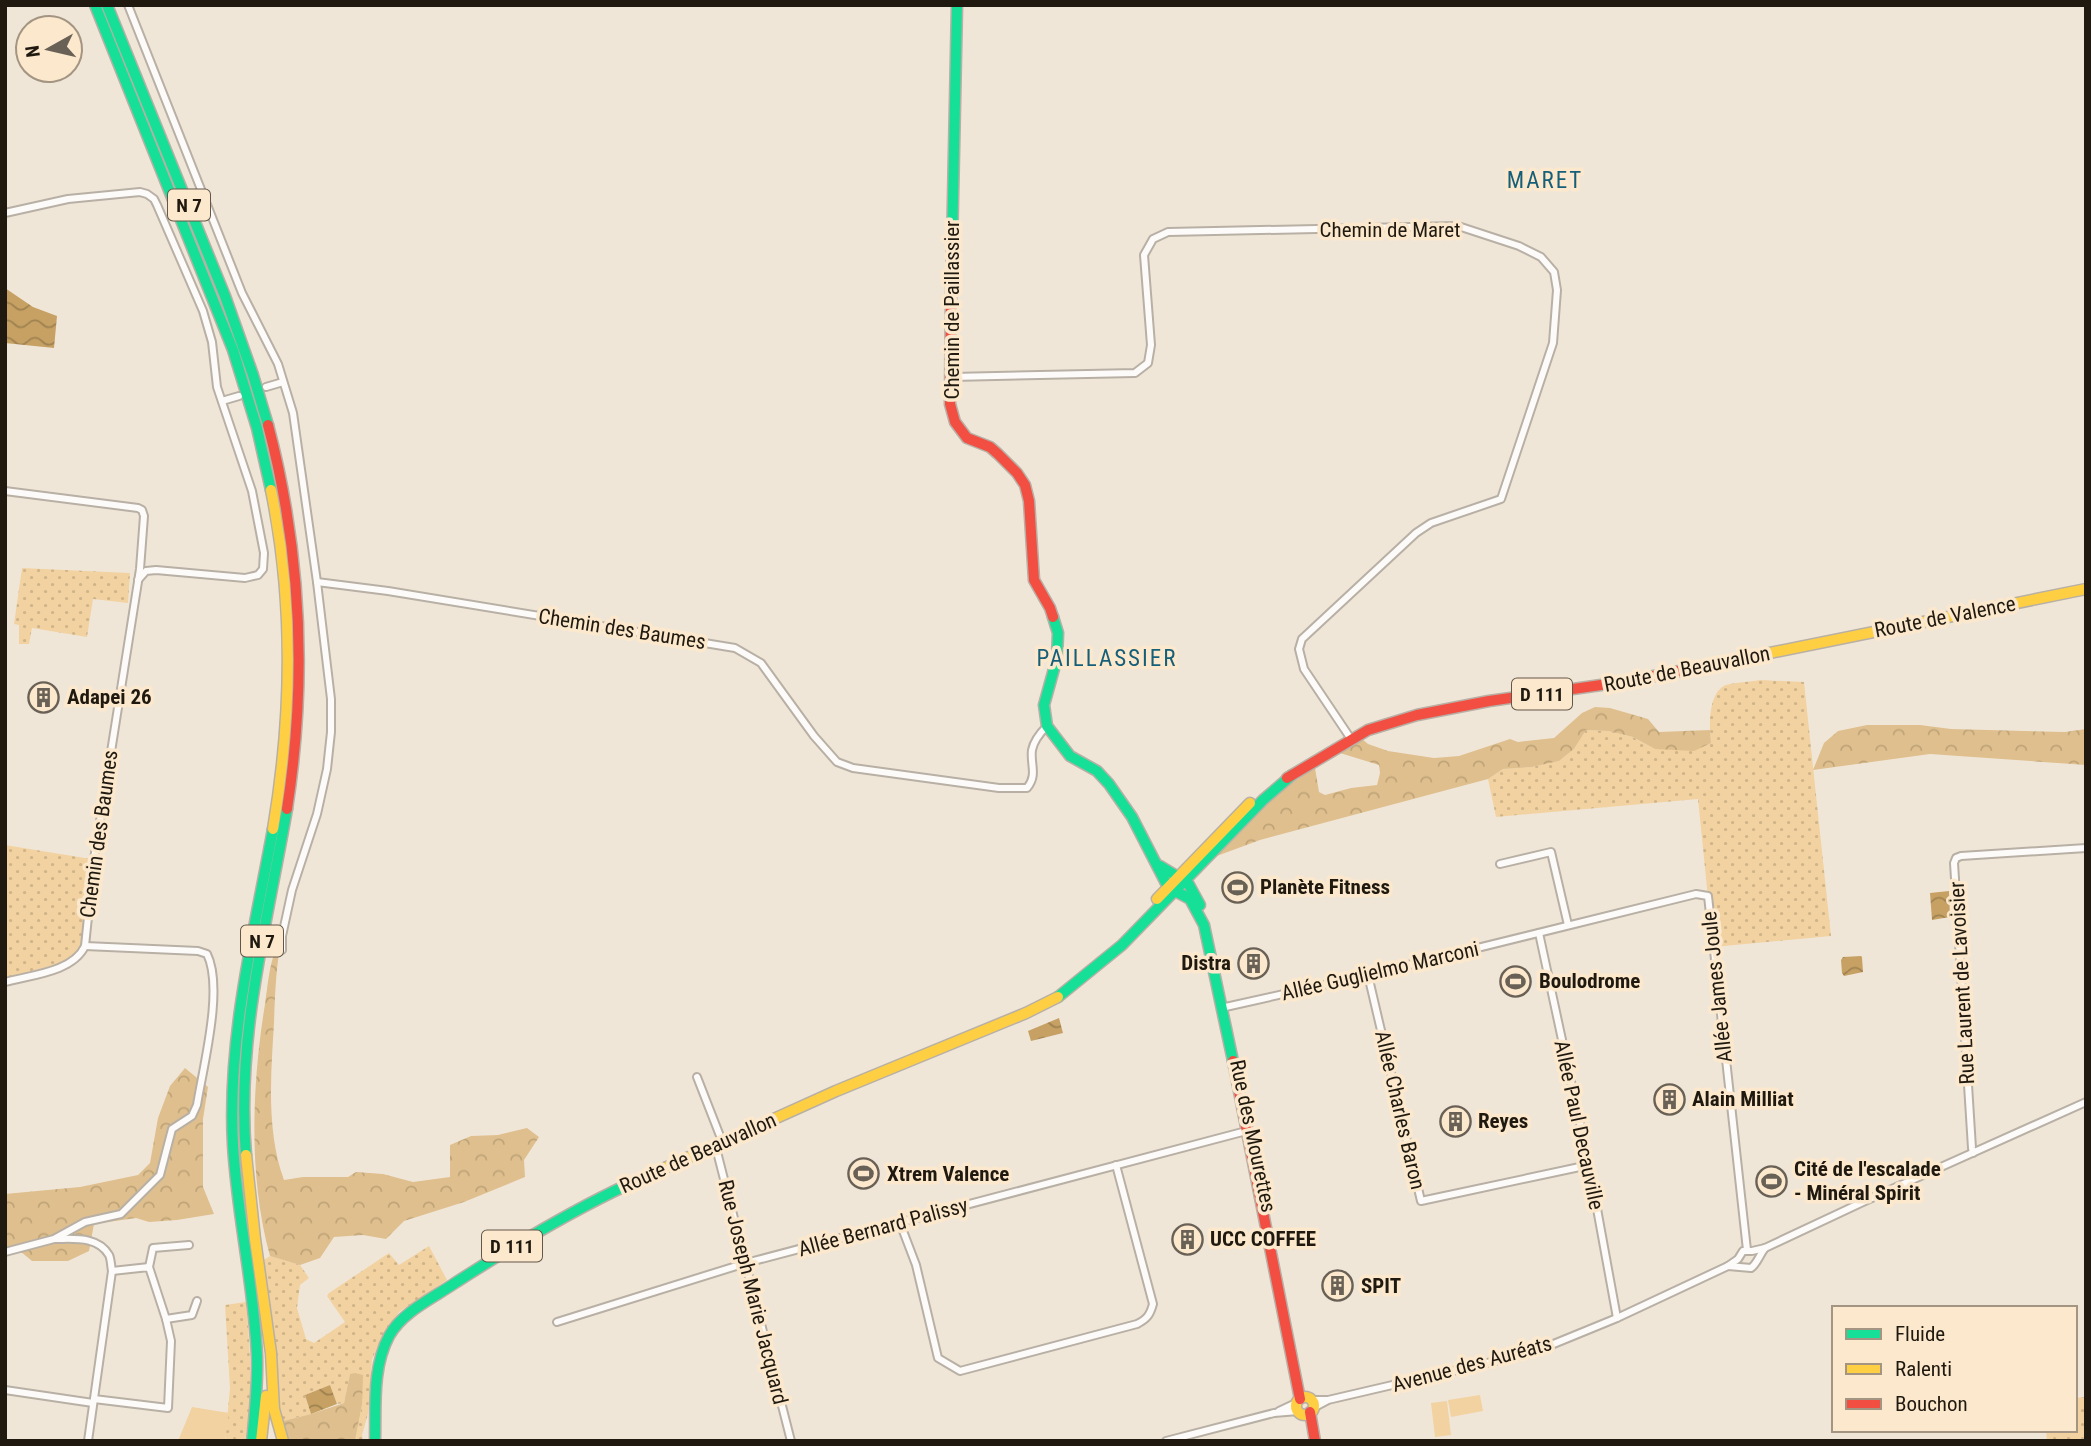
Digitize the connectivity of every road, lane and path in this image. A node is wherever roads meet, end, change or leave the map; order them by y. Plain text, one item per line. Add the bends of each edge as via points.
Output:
1 (95, 5) edge
2 (107, 5) edge
3 (128, 5) edge
4 (957, 5) edge
5 (5, 213) edge
6 (952, 377) junction
7 (283, 382) junction
8 (266, 387) dead end
9 (239, 396) dead end
10 (222, 401) junction
11 (5, 491) edge
12 (138, 580) junction
13 (317, 582) junction
14 (2086, 589) edge
15 (1804, 646) joint
16 (1047, 726) junction
17 (1351, 739) junction
18 (2086, 848) edge
19 (1500, 864) dead end
20 (1158, 865) junction
21 (1181, 879) junction
22 (1172, 889) junction
23 (1568, 925) junction
24 (1539, 933) junction
25 (85, 946) junction
26 (282, 950) dead end
27 (1368, 975) junction
28 (5, 982) edge
29 (1224, 1008) junction
30 (697, 1077) dead end
31 (2086, 1102) edge
32 (1250, 1130) junction
33 (719, 1142) junction
34 (1973, 1153) junction
35 (1116, 1165) junction
36 (1589, 1165) junction
37 (901, 1223) junction
38 (54, 1239) junction
39 (190, 1245) dead end
40 (1765, 1248) junction
41 (1749, 1250) junction
42 (5, 1252) edge
43 (1738, 1259) junction
44 (1757, 1259) junction
45 (746, 1263) junction
46 (1728, 1266) junction
47 (1741, 1266) junction
48 (149, 1267) junction
49 (112, 1272) junction
50 (197, 1301) dead end
51 (264, 1312) junction
52 (1617, 1318) junction
53 (166, 1320) junction
54 (557, 1322) dead end
55 (5, 1390) edge
56 (94, 1401) junction
57 (1305, 1406) junction
58 (375, 1407) junction
59 (88, 1441) edge
60 (251, 1441) edge
61 (261, 1441) edge
62 (283, 1441) edge
63 (368, 1441) edge
64 (375, 1441) edge
65 (791, 1441) edge
66 (1166, 1441) edge
67 (1310, 1441) edge
68 (1315, 1441) edge

1 - 60 main road, N 7 via 240,371 265,458 282,562 288,663 285,738 240,1004 232,1106 236,1182 256,1348
2 - 51 main road, N 7 via 251,368 275,454 290,537 298,635 295,752 256,970 243,1102 246,1180
3 - 7 street via 242,293
4 - 6 main road, Chemin de Paillassier
5 - 10 street via 88,195 140,192 154,199 203,311
6 - 16 main road, Chemin de Paillassier via 950,404 960,431 990,447 1025,485 1034,580 1058,634 1058,658 1044,705
6 - 17 street, Chemin de Maret via 1135,373 1148,363 1151,345 1144,255 1153,240 1168,232 1458,226 1541,257 1555,272 1553,343 1501,499 1431,523 1416,533 1302,639 1298,649 1304,669
7 - 8 street
7 - 13 street via 293,413
9 - 10 street
10 - 12 street via 252,491 263,569 245,578 146,571
11 - 12 street, Chemin des Baumes via 142,510
12 - 25 street, Chemin des Baumes via 94,859
13 - 16 street, Chemin des Baumes via 735,648 761,663 814,736 837,762 853,768 1027,788 1034,778 1031,752
13 - 26 street via 331,732 317,814 292,890
14 - 15 main road, Route de Valence / D 111
15 - 17 main road, Route de Beauvallon / D 111 via 1629,681 1417,715
16 - 20 main road via 1070,755 1110,784
17 - 21 main road, Route de Beauvallon / D 111 via 1292,775
18 - 34 street, Rue Laurent de Lavoisier via 1961,856 1954,863
19 - 23 street via 1551,852
20 - 21 main road
20 - 22 main road
21 - 22 main road, Route de Beauvallon / D 111
21 - 29 main road, Rue des Mourettes via 1195,894 1212,934
22 - 29 main road, Rue des Mourettes via 1190,900 1204,925
22 - 33 main road, Route de Beauvallon / D 111 via 1092,971 1062,995
23 - 24 street, Allée James Joule
23 - 41 street, Allée James Joule via 1696,894 1707,896
24 - 27 street, Allée Guglielmo Marconi
24 - 36 street, Allée Paul Decauville
25 - 28 street, Chemin des Baumes via 75,960
25 - 38 street via 207,954 213,972 211,1023 197,1105 192,1116 172,1129 160,1175 121,1214 85,1222
27 - 29 street, Allée Guglielmo Marconi
27 - 36 street, Allée Charles Baron via 1421,1201
29 - 32 main road, Rue des Mourettes
30 - 33 street, Rue Joseph Marie Jacquard
31 - 34 street
32 - 35 street, Allée Bernard Palissy
32 - 57 main road, Rue des Mourettes
33 - 45 street, Rue Joseph Marie Jacquard
33 - 58 main road, Route de Beauvallon / D 111 via 559,1219 412,1311 396,1326 382,1352
34 - 40 street
35 - 37 street, Allée Bernard Palissy
35 - 37 street via 1153,1304 1146,1320 1137,1324 960,1371 938,1358
36 - 52 street, Allée Paul Decauville
37 - 45 street, Allée Bernard Palissy
38 - 42 street
38 - 49 street via 98,1244 110,1256
39 - 48 street via 153,1248
40 - 41 street
40 - 44 street
41 - 43 street, Avenue des Auréats
41 - 44 street
43 - 46 street, Avenue des Auréats
43 - 47 street
44 - 47 street, Avenue des Auréats via 1751,1268
45 - 54 street, Allée Bernard Palissy
45 - 65 street, Rue Joseph Marie Jacquard
46 - 47 street, Avenue des Auréats
46 - 52 street, Avenue des Auréats
48 - 49 street
48 - 53 street
49 - 56 street
50 - 53 street via 192,1315
51 - 61 main road, N 7 via 267,1393
51 - 62 main road, N 7 via 274,1415
52 - 57 street, Avenue des Auréats via 1512,1358
53 - 56 street via 171,1341 168,1408
55 - 56 street
56 - 59 street
57 - 66 street, Avenue des Auréats
57 - 67 main road, Rue des Mourettes
57 - 68 main road, Rue des Mourettes
58 - 63 main road, D 111
58 - 64 main road, D 111

